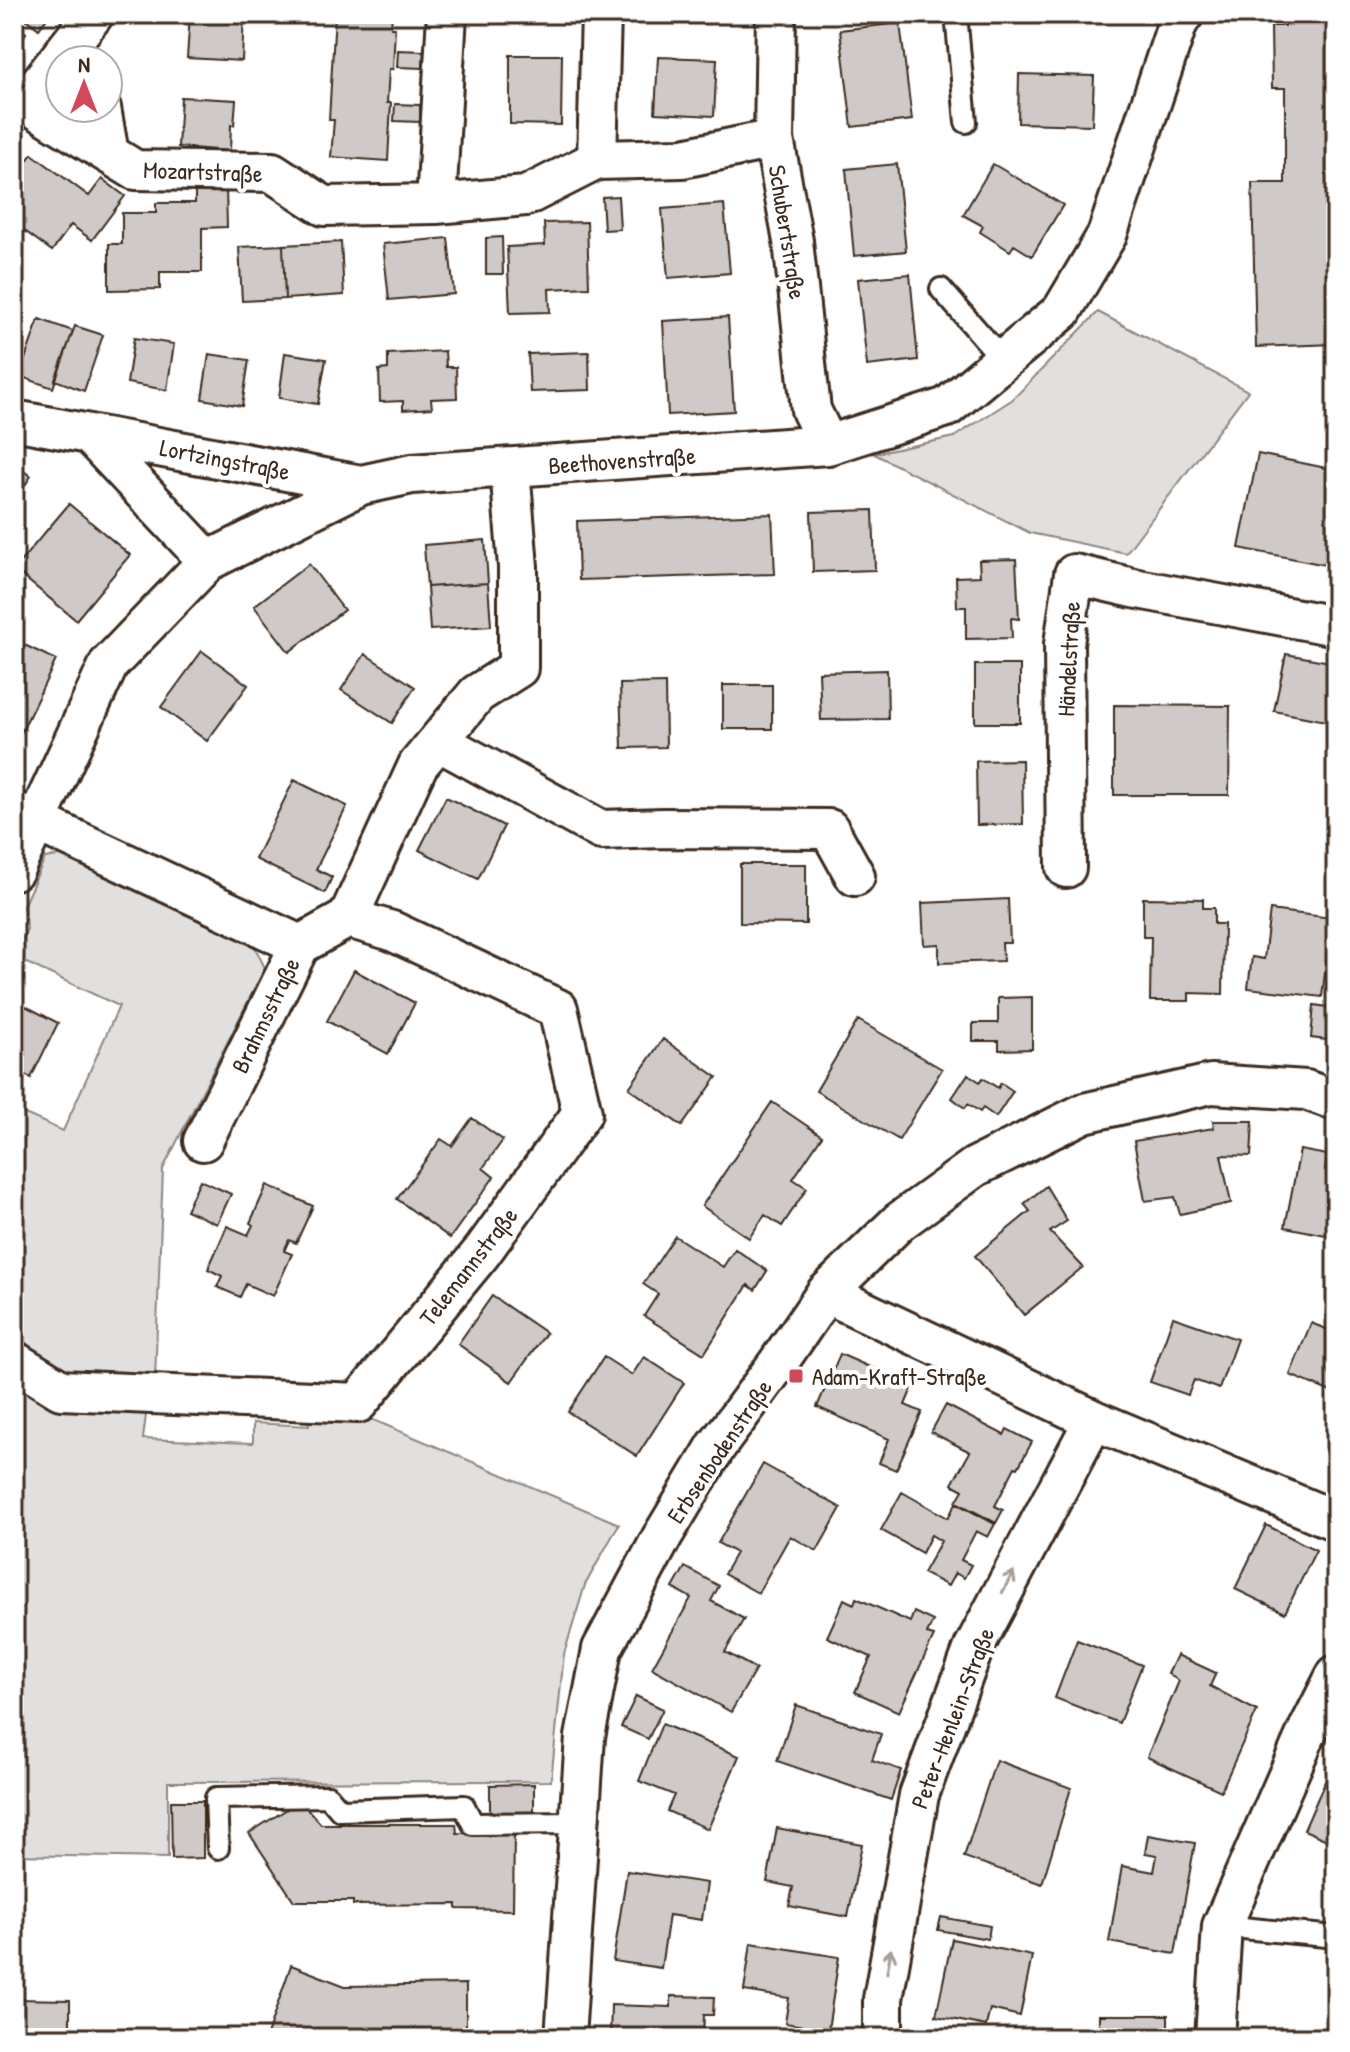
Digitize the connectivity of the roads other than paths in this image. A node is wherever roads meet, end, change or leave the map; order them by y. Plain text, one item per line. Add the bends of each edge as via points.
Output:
1 (447, 14) edge
2 (601, 14) edge
3 (776, 14) edge
4 (956, 14) edge
5 (1184, 14) edge
6 (91, 33) edge
7 (19, 108) edge
8 (966, 122) dead end
9 (104, 124) edge
10 (774, 139) junction
11 (109, 154) junction
12 (597, 160) junction
13 (436, 204) junction
14 (941, 289) dead end
15 (1003, 360) junction
16 (14, 420) edge
17 (89, 434) junction
18 (828, 445) junction
19 (510, 468) junction
20 (361, 485) junction
21 (208, 561) junction
22 (1336, 626) edge
23 (438, 741) junction
24 (25, 816) edge
25 (1066, 868) dead end
26 (14, 870) edge
27 (855, 876) dead end
28 (348, 918) junction
29 (300, 945) junction
30 (1336, 1101) edge
31 (203, 1141) dead end
32 (826, 1293) junction
33 (14, 1361) edge
34 (1094, 1420) junction
35 (1336, 1521) edge
36 (1336, 1675) edge
37 (579, 1823) junction
38 (218, 1848) dead end
39 (1222, 1926) junction
40 (1336, 1937) edge
41 (565, 2038) edge
42 (883, 2038) edge
43 (1215, 2038) edge

1 - 13 street
2 - 12 street
3 - 10 street, Schubertstraße
4 - 8 lane
5 - 15 street, Beethovenstraße via 1107,235 1062,311
6 - 7 street, Mozartstraße
7 - 11 street, Mozartstraße
9 - 11 street, Mozartstraße
10 - 12 street, Mozartstraße via 683,158
10 - 18 street, Schubertstraße via 793,241 811,410
11 - 13 street, Mozartstraße via 135,170 272,172 324,206
12 - 13 street, Mozartstraße via 526,196
14 - 15 lane
15 - 18 street, Beethovenstraße via 947,407
16 - 17 street, Lortzingstraße
17 - 20 street, Lortzingstraße
17 - 21 street, Lortzingstraße
18 - 19 street, Beethovenstraße
19 - 20 street, Beethovenstraße via 412,474
19 - 23 street via 518,567 518,668 477,694
20 - 21 street, Beethovenstraße
21 - 24 street, Beethovenstraße via 109,664
22 - 25 street, Händelstraße via 1074,574 1064,644
23 - 27 street via 601,830 829,829
23 - 28 street via 418,765
24 - 26 street, Beethovenstraße
24 - 29 street
28 - 29 street, Brahmsstraße
28 - 33 street, Telemannstraße via 392,931 558,1009 582,1113 482,1252 358,1403 61,1390
29 - 31 street, Brahmsstraße
30 - 32 street, Erbsenbodenstraße via 1306,1090 1211,1084 1084,1113 975,1167 899,1222
32 - 34 street
32 - 37 street, Erbsenbodenstraße via 709,1459 602,1649 585,1737
34 - 35 street
42 -> 34 street, Peter-Henlein-Straße via 883,1999 919,1795 974,1647
36 - 39 street
37 - 38 lane via 473,1824 464,1806 340,1810 328,1796 216,1798
37 - 41 street, Erbsenbodenstraße
39 - 40 lane
39 - 43 street

